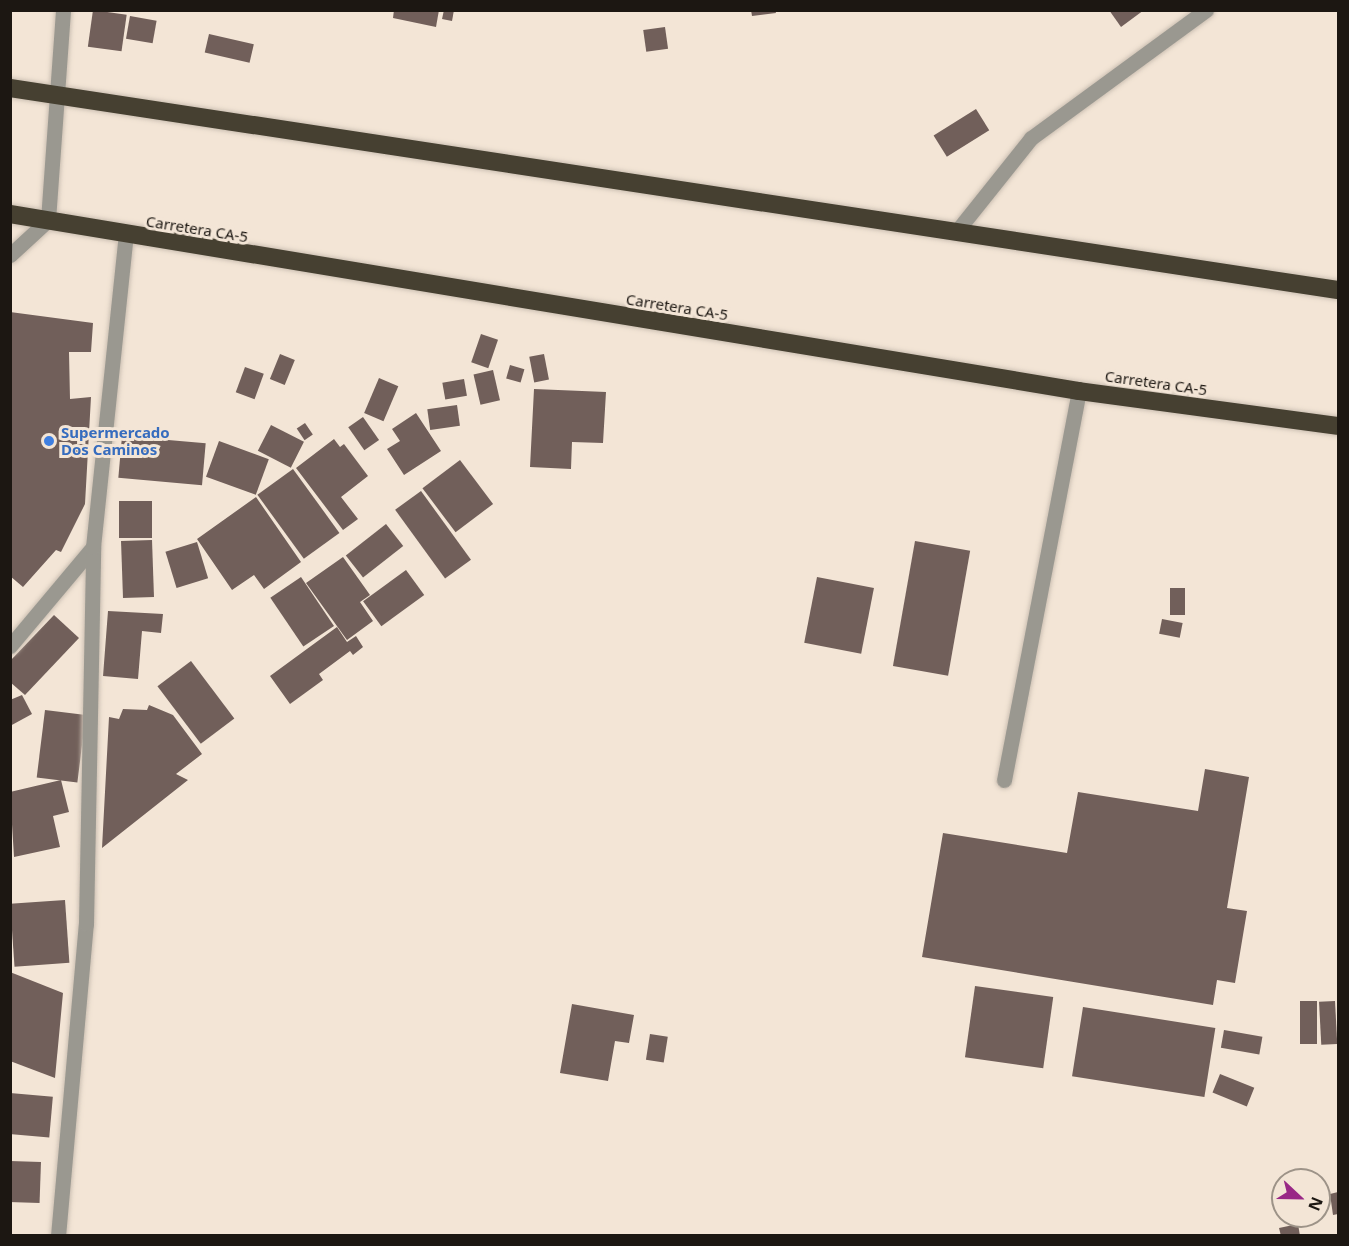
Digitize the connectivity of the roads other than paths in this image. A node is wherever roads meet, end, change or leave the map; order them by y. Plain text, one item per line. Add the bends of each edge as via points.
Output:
1 (63, 10) edge
2 (1206, 10) edge
3 (10, 88) edge
4 (57, 95) junction
5 (10, 214) edge
6 (48, 220) junction
7 (956, 232) junction
8 (126, 235) junction
9 (10, 255) edge
10 (1338, 290) edge
11 (1079, 391) junction
12 (1338, 426) edge
13 (93, 547) junction
14 (10, 646) edge
15 (1004, 780) dead end
16 (58, 1236) edge

1 - 4 street
2 - 7 street via 1031,138
3 - 4 highway
4 - 6 street
4 - 7 highway
5 - 6 highway, Carretera CA-5
6 - 8 highway, Carretera CA-5
6 - 9 street
7 - 10 highway
8 - 11 highway, Carretera CA-5
8 - 13 street
11 - 12 highway, Carretera CA-5
11 - 15 street
13 - 14 street
13 - 16 street via 86,924

